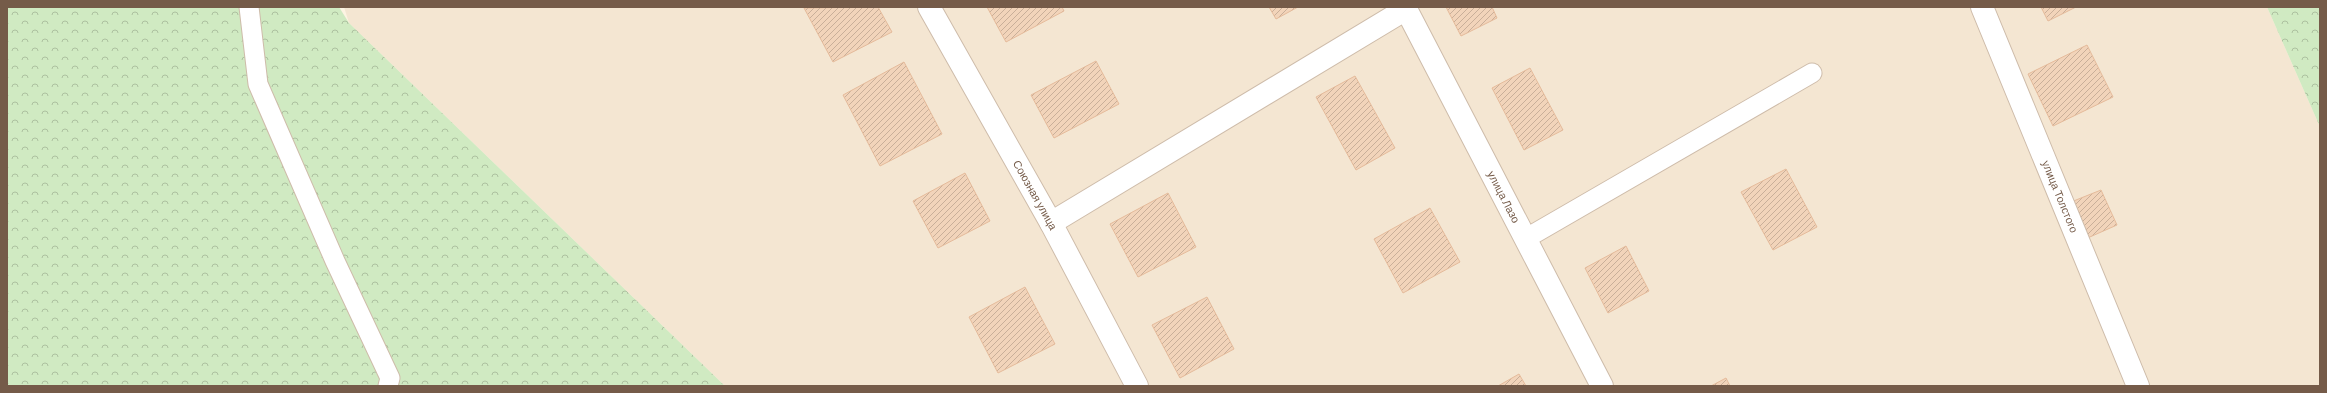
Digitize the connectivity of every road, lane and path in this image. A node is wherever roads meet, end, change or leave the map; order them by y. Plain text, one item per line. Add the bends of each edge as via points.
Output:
1 (249, 7) edge
2 (929, 7) edge
3 (1982, 7) edge
4 (1405, 8) edge
5 (1812, 73) dead end
6 (1051, 223) junction
7 (1525, 238) junction
8 (388, 386) edge
9 (1137, 386) edge
10 (1602, 386) edge
11 (2138, 386) edge

1 - 8 lane via 258,84 335,261 390,378
2 - 6 street, Союзная улица
3 - 11 street, улица Толстого
4 - 6 street
4 - 7 street, улица Лазо
5 - 7 lane
6 - 9 street, Союзная улица
7 - 10 street, улица Лазо

